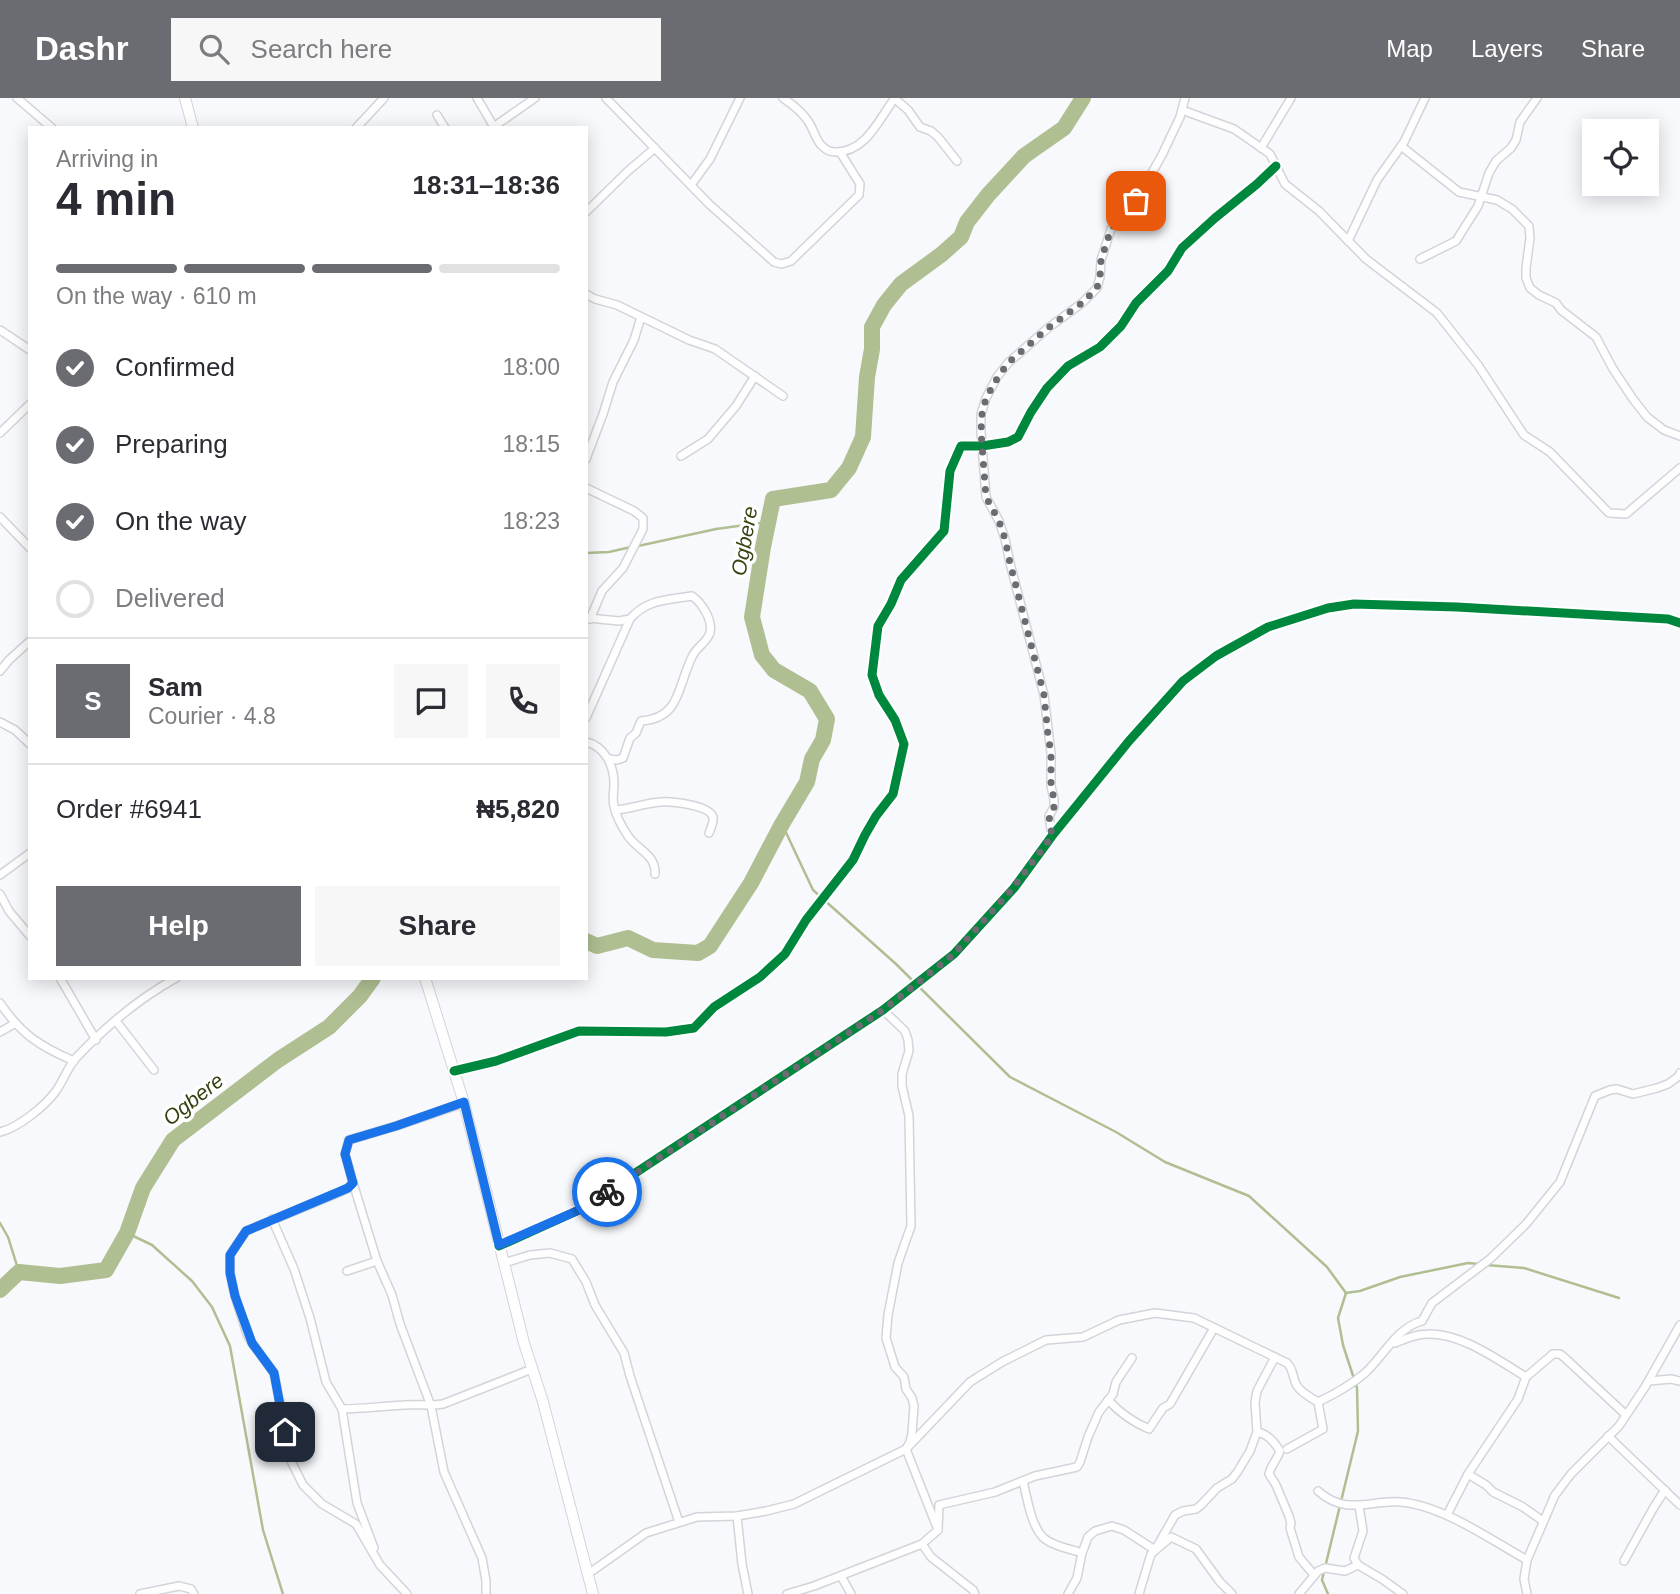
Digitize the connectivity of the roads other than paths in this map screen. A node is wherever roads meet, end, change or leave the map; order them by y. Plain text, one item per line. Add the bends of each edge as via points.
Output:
1 (17, 98) edge
2 (185, 98) edge
3 (384, 98) edge
4 (477, 98) edge
5 (535, 98) edge
6 (606, 98) edge
7 (740, 98) edge
8 (783, 98) edge
9 (895, 98) edge
10 (1185, 98) edge
11 (1291, 98) edge
12 (1425, 98) edge
13 (1537, 98) edge
14 (1182, 110) junction
15 (437, 116) dead end
16 (50, 126) edge
17 (192, 126) edge
18 (358, 126) edge
19 (444, 126) edge
20 (492, 126) edge
21 (494, 126) edge
22 (1401, 146) junction
23 (655, 148) junction
24 (1261, 148) junction
25 (840, 152) junction
26 (957, 161) dead end
27 (1276, 166) junction
28 (691, 185) junction
29 (1481, 197) junction
30 (588, 210) edge
31 (1348, 241) junction
32 (1420, 259) dead end
33 (588, 295) edge
34 (641, 317) junction
35 (0, 330) edge
36 (28, 349) edge
37 (755, 376) junction
38 (783, 396) dead end
39 (28, 406) edge
40 (0, 433) edge
41 (1680, 436) edge
42 (982, 446) junction
43 (588, 454) edge
44 (681, 456) dead end
45 (1680, 468) edge
46 (588, 489) edge
47 (0, 517) edge
48 (28, 547) edge
49 (588, 618) edge
50 (630, 619) junction
51 (1680, 623) edge
52 (28, 643) edge
53 (0, 671) edge
54 (588, 714) edge
55 (0, 722) edge
56 (28, 742) edge
57 (588, 743) edge
58 (609, 759) junction
59 (615, 810) junction
60 (709, 833) dead end
61 (1052, 836) junction
62 (28, 854) edge
63 (655, 874) dead end
64 (0, 875) edge
65 (0, 894) edge
66 (28, 934) edge
67 (61, 980) edge
68 (173, 980) edge
69 (426, 980) edge
70 (0, 1003) edge
71 (883, 1010) junction
72 (116, 1021) junction
73 (14, 1024) junction
74 (0, 1032) edge
75 (96, 1040) junction
76 (74, 1061) junction
77 (154, 1070) dead end
78 (454, 1071) junction
79 (1680, 1073) edge
80 (464, 1102) junction
81 (0, 1132) edge
82 (353, 1183) junction
83 (272, 1219) junction
84 (499, 1245) junction
85 (377, 1261) junction
86 (504, 1263) junction
87 (347, 1271) dead end
88 (1680, 1325) edge
89 (1214, 1328) junction
90 (1390, 1345) junction
91 (1275, 1357) junction
92 (1132, 1358) dead end
93 (532, 1369) junction
94 (1526, 1377) junction
95 (1649, 1381) junction
96 (1680, 1381) edge
97 (1108, 1401) junction
98 (1318, 1402) junction
99 (430, 1406) junction
100 (342, 1409) junction
101 (1626, 1415) junction
102 (1257, 1432) junction
103 (1608, 1436) junction
104 (906, 1449) junction
105 (1287, 1449) dead end
106 (1468, 1474) junction
107 (1023, 1481) junction
108 (1665, 1490) junction
109 (1318, 1491) dead end
110 (1680, 1505) edge
111 (1359, 1506) junction
112 (1447, 1515) junction
113 (737, 1516) junction
114 (1543, 1521) junction
115 (679, 1522) junction
116 (938, 1530) junction
117 (922, 1544) junction
118 (1155, 1550) junction
119 (1082, 1553) junction
120 (1527, 1560) junction
121 (1624, 1561) dead end
122 (380, 1565) junction
123 (1358, 1565) junction
124 (588, 1574) junction
125 (1314, 1575) junction
126 (841, 1576) junction
127 (816, 1590) edge
128 (139, 1594) edge
129 (194, 1594) edge
130 (407, 1594) edge
131 (486, 1594) edge
132 (593, 1594) edge
133 (748, 1594) edge
134 (787, 1594) edge
135 (851, 1594) edge
136 (975, 1594) edge
137 (1068, 1594) edge
138 (1139, 1594) edge
139 (1231, 1594) edge
140 (1299, 1594) edge
141 (1403, 1594) edge
142 (1527, 1594) edge

1 - 16 street
2 - 17 main road
3 - 18 street
4 - 20 street
5 - 21 street
6 - 23 street
7 - 28 street via 710,159
8 - 25 street via 807,118 825,149
9 - 25 street via 863,143
9 - 26 street
10 - 14 street
11 - 24 street
12 - 22 street
13 - 29 street via 1520,122 1511,148 1489,173
14 - 24 street via 1234,129
14 - 42 street via 1136,201 1111,229 1097,288 1008,363 998,377 982,414
15 - 19 street
22 - 29 street via 1459,192
22 - 31 street via 1377,180
23 - 28 street
23 - 30 street
24 - 27 street
25 - 28 street via 860,184 859,195 791,261 782,264 774,262
27 - 31 street via 1285,184
27 - 42 street via 1182,248 1168,271 1100,347 1068,366 1047,388 1018,437
29 - 32 street via 1455,241
29 - 41 street via 1512,209 1529,226 1526,278 1530,288 1596,337 1647,417
31 - 45 street via 1437,313 1524,435 1550,452 1609,513 1626,514
33 - 34 street
34 - 37 street via 715,349
34 - 43 street via 612,382
35 - 36 street
37 - 38 street
37 - 44 street via 708,439
39 - 40 street
42 - 61 street via 986,497 1005,539 1044,695 1054,799 1049,816
42 - 78 street via 961,446 950,471 944,531 901,580 878,626 872,675 904,744 893,794 853,860 785,954 760,977 713,1007 694,1028 579,1031
46 - 49 street via 643,518 643,529 628,559 602,591
47 - 48 street
49 - 50 street
50 - 54 street
50 - 58 street via 654,601 692,596 709,617 710,633 694,653 673,706 663,716 640,721 623,758
51 - 61 street via 1471,607 1354,604 1268,627 1216,656 1184,681
52 - 53 street
55 - 56 street
57 - 58 street
58 - 59 street
59 - 60 street via 659,802 708,809 713,824
59 - 63 street via 629,838 650,856
61 - 71 street via 954,954
62 - 64 street
65 - 66 street
67 - 75 street
68 - 72 street
69 - 78 main road
70 - 73 street
71 - 84 street via 579,1210
71 - 104 street via 905,1031 909,1051 902,1086 909,1116 911,1226 898,1263 886,1338 914,1406
72 - 75 street
72 - 77 street
73 - 74 street
73 - 76 street via 52,1052
75 - 76 street
76 - 81 street via 55,1093 38,1110
78 - 80 main road
79 - 90 street via 1657,1088 1633,1094 1617,1089 1595,1096 1560,1182 1526,1224
80 - 82 street via 349,1140 345,1154
80 - 84 main road
82 - 83 street
82 - 85 street
83 - 100 street via 294,1269 326,1382
83 - 122 street via 246,1231 230,1255 235,1296 252,1343 274,1373 291,1461 303,1485 356,1524
84 - 86 main road
85 - 87 street
85 - 99 street
86 - 93 main road
86 - 115 street via 550,1252 572,1259 624,1353
88 - 95 street
89 - 91 street
89 - 97 street via 1170,1404 1149,1429
89 - 104 street via 1194,1318 1154,1313 1119,1320 1083,1337 1045,1340 970,1382
90 - 94 street via 1423,1334 1439,1334
90 - 98 street via 1365,1373
91 - 98 street via 1291,1367 1295,1383
91 - 102 street via 1255,1402
92 - 97 street
93 - 99 street
93 - 124 main road
94 - 101 street via 1553,1354 1560,1354
94 - 106 street via 1518,1399
95 - 96 street
95 - 101 street
97 - 107 street via 1077,1467
98 - 105 street via 1323,1429
99 - 100 street
99 - 131 street via 444,1472 482,1558
100 - 122 street via 357,1503
101 - 103 street
102 - 118 street via 1232,1479 1201,1506 1175,1515
102 - 125 street via 1270,1437 1280,1451 1269,1474 1289,1516 1299,1557
103 - 108 street
103 - 114 street via 1555,1494
104 - 113 street via 794,1504
104 - 116 street
106 - 112 street
106 - 114 street
107 - 116 street via 939,1505
107 - 119 street via 1033,1519 1045,1539
108 - 110 street
108 - 121 street
109 - 111 street via 1334,1502
111 - 112 street via 1399,1502
111 - 123 street via 1364,1525 1354,1554
112 - 120 street
113 - 115 street
113 - 133 street
114 - 120 street
115 - 124 street via 646,1533
116 - 117 street
117 - 126 street
117 - 136 street
118 - 119 street via 1112,1526 1088,1536
118 - 138 street
118 - 139 street via 1171,1537 1196,1549
119 - 137 street
120 - 142 street
122 - 130 street
123 - 125 street via 1345,1572 1325,1568
123 - 141 street
124 - 132 main road
125 - 140 street
126 - 127 street
126 - 135 street
127 - 134 street
128 - 129 street via 178,1586

